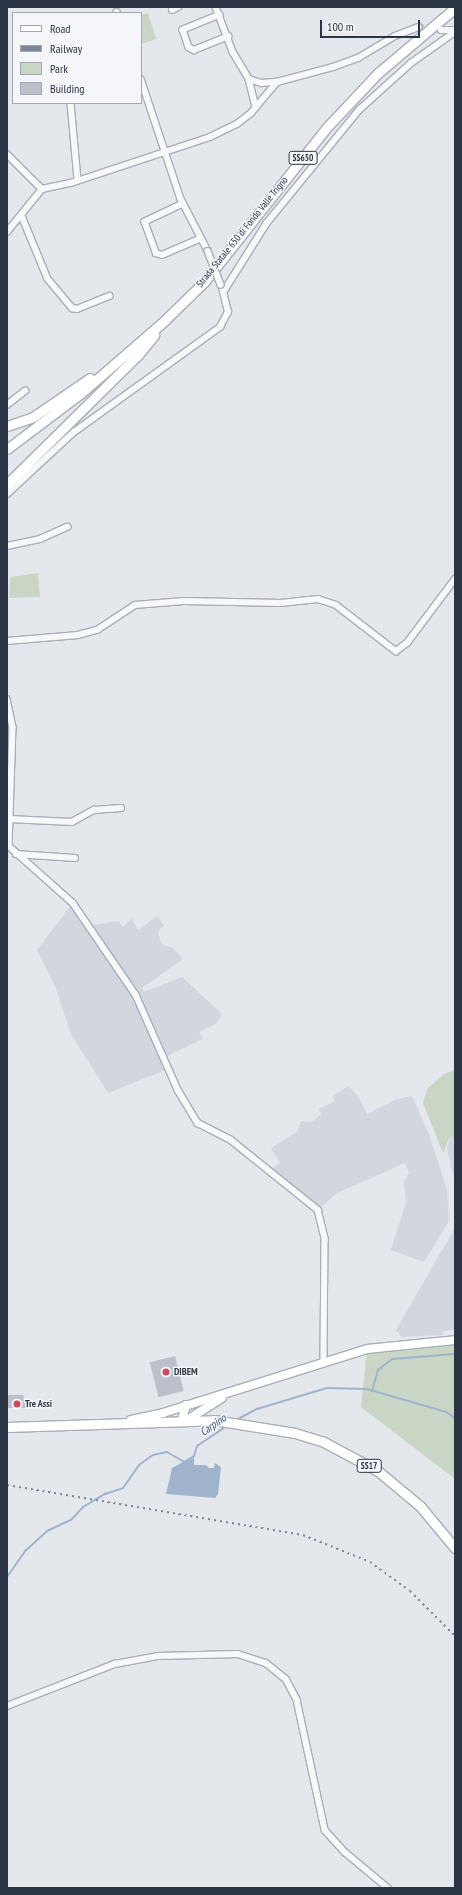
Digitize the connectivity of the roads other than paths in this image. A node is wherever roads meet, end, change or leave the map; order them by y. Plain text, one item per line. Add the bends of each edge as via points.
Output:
1 (178, 7) edge
2 (216, 7) edge
3 (455, 8) edge
4 (172, 10) dead end
5 (220, 15) junction
6 (418, 27) tunnel mouth
7 (441, 30) tunnel mouth
8 (455, 31) edge
9 (228, 36) junction
10 (249, 79) junction
11 (142, 82) edge
12 (277, 82) junction
13 (71, 104) edge
14 (256, 107) junction
15 (164, 153) junction
16 (7, 154) edge
17 (78, 180) junction
18 (42, 188) junction
19 (183, 204) junction
20 (22, 216) junction
21 (7, 232) edge
22 (199, 239) junction
23 (224, 291) junction
24 (110, 296) dead end
25 (164, 321) junction
26 (129, 351) junction
27 (25, 391) dead end
28 (7, 405) edge
29 (7, 426) edge
30 (7, 449) edge
31 (7, 484) edge
32 (7, 494) edge
33 (67, 527) dead end
34 (7, 546) edge
35 (455, 579) edge
36 (7, 641) edge
37 (7, 699) edge
38 (9, 760) edge
39 (121, 808) dead end
40 (10, 819) junction
41 (8, 847) edge
42 (16, 854) junction
43 (75, 858) dead end
44 (455, 1340) edge
45 (324, 1362) junction
46 (235, 1391) junction
47 (211, 1404) junction
48 (186, 1405) junction
49 (186, 1420) junction
50 (214, 1420) junction
51 (106, 1423) junction
52 (7, 1427) edge
53 (455, 1548) edge
54 (7, 1706) edge
55 (388, 1888) edge

1 - 4 street
2 - 5 street
3 - 25 main road, Strada Statale 650 di Fondo Valle Trigno / SS650 via 378,73 333,120 205,281
5 - 9 street
5 - 9 street via 183,30 189,47 194,50
6 - 12 street via 395,36 358,58
7 - 8 street
8 - 23 street via 411,63 359,110 266,224
9 - 10 street via 233,52
10 - 12 street via 260,83
10 - 14 street
11 - 15 street
12 - 14 street
13 - 17 street
14 - 15 street via 237,124
15 - 17 street
15 - 19 street
16 - 18 street
17 - 18 street
18 - 20 street
19 - 22 street
19 - 22 street via 145,222 156,253 162,255
20 - 21 street
20 - 24 street via 48,279 72,308 78,309
22 - 23 street, bridge via 208,251
23 - 32 street via 228,312 220,328 74,432
25 - 26 main road, SS650
25 - 31 main road via 138,355
26 - 29 main road via 33,417
26 - 30 main road, SS650 via 46,421
27 - 28 street
33 - 34 street via 40,538
35 - 36 street via 407,643 396,650 336,605 318,599 281,603 184,601 135,605 97,630 78,635
37 - 38 street via 12,709 13,727
38 - 40 street
39 - 40 street via 94,810 72,822
40 - 41 street
41 - 42 street
42 - 43 street
42 - 45 street via 73,902 118,968 136,995 178,1090 195,1120 204,1128 231,1140 318,1210 325,1239
44 - 45 main road via 374,1348
45 - 46 main road
46 - 47 main road
46 - 48 main road
47 - 49 main road
47 - 50 main road via 208,1415
48 - 49 main road via 183,1416
48 - 51 main road via 145,1417
49 - 50 main road, SS17
49 - 51 main road, SS17
50 - 53 main road, SS17 via 270,1427 322,1441 378,1471 420,1506
51 - 52 main road, SS17
54 - 55 street via 115,1664 158,1656 238,1654 266,1663 286,1678 297,1700 325,1830 345,1852

